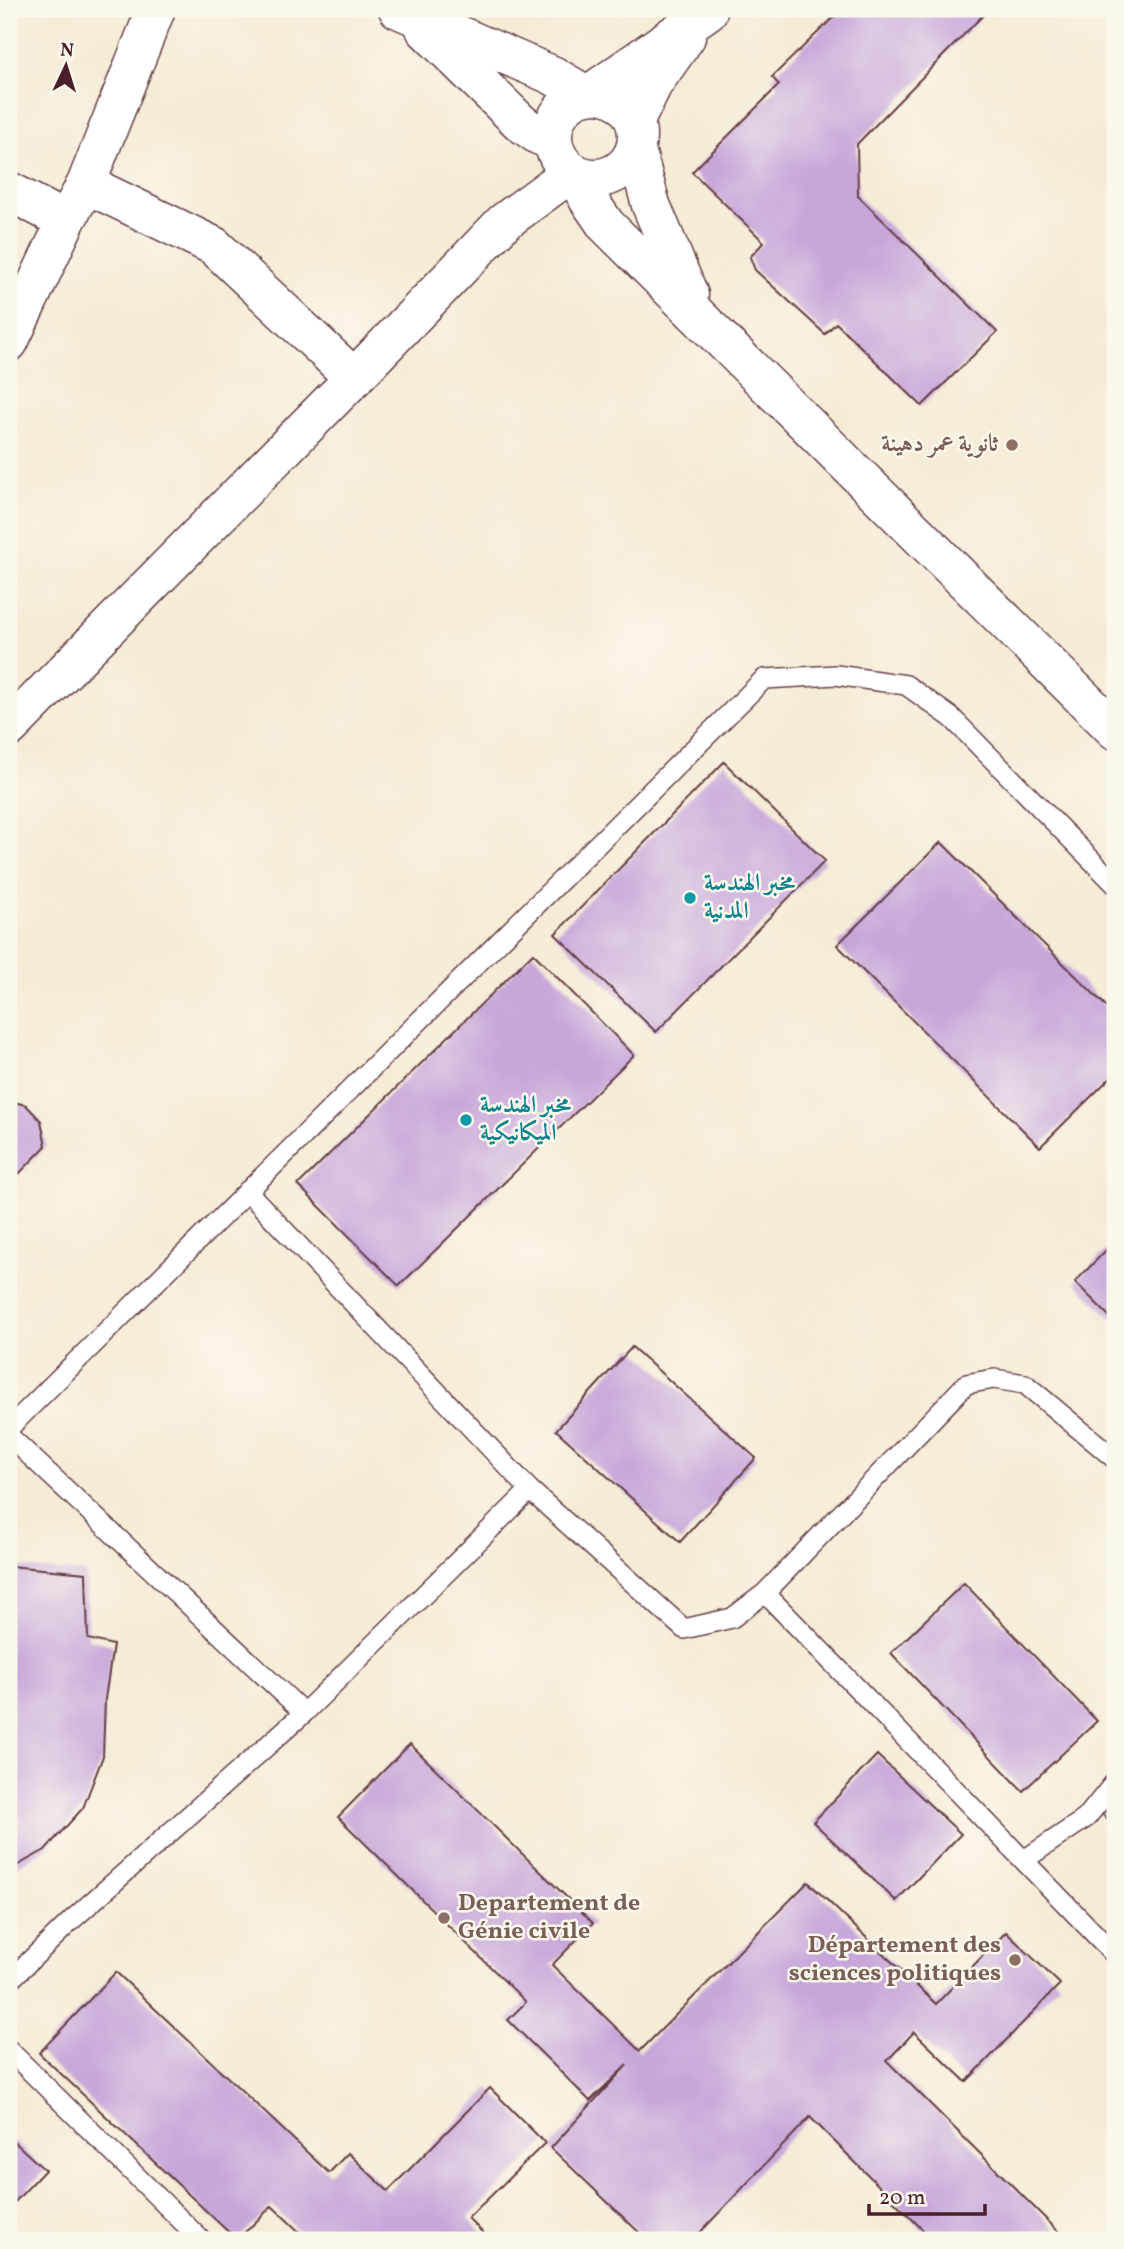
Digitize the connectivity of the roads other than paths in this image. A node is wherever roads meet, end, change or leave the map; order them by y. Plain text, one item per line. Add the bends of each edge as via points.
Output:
1 (156, 9) edge
2 (709, 10) edge
3 (404, 12) edge
4 (587, 95) junction
5 (635, 136) junction
6 (563, 158) junction
7 (86, 184) junction
8 (9, 191) edge
9 (66, 221) junction
10 (701, 318) junction
11 (9, 342) edge
12 (354, 378) junction
13 (9, 728) edge
14 (1115, 730) edge
15 (1115, 884) edge
16 (247, 1191) junction
17 (9, 1428) edge
18 (9, 1436) edge
19 (1115, 1459) edge
20 (530, 1490) junction
21 (765, 1593) junction
22 (304, 1713) junction
23 (1115, 1783) edge
24 (1024, 1860) junction
25 (1115, 1955) edge
26 (9, 1982) edge
27 (9, 2050) edge
28 (201, 2240) edge

1 - 7 street
2 - 4 street
2 - 5 street via 665,65 642,104
3 - 4 street via 552,75
3 - 6 street
4 - 5 street via 611,97 630,111
4 - 6 street via 564,107 557,117 553,128
5 - 6 street via 631,160 612,176 600,179
5 - 10 street via 662,236
6 - 10 street via 607,225
6 - 12 street via 534,161 504,222
7 - 9 street
7 - 12 street via 214,246
8 - 9 street
9 - 11 street
10 - 14 street
12 - 13 street
15 - 16 lane via 952,718 906,685 836,675 764,679
16 - 17 lane
16 - 20 lane
18 - 22 lane
19 - 21 lane via 1025,1384 994,1379 967,1384
20 - 21 lane via 684,1629 732,1618
20 - 22 lane
21 - 24 lane
22 - 26 lane
23 - 24 lane via 1086,1818
24 - 25 lane
27 - 28 lane

